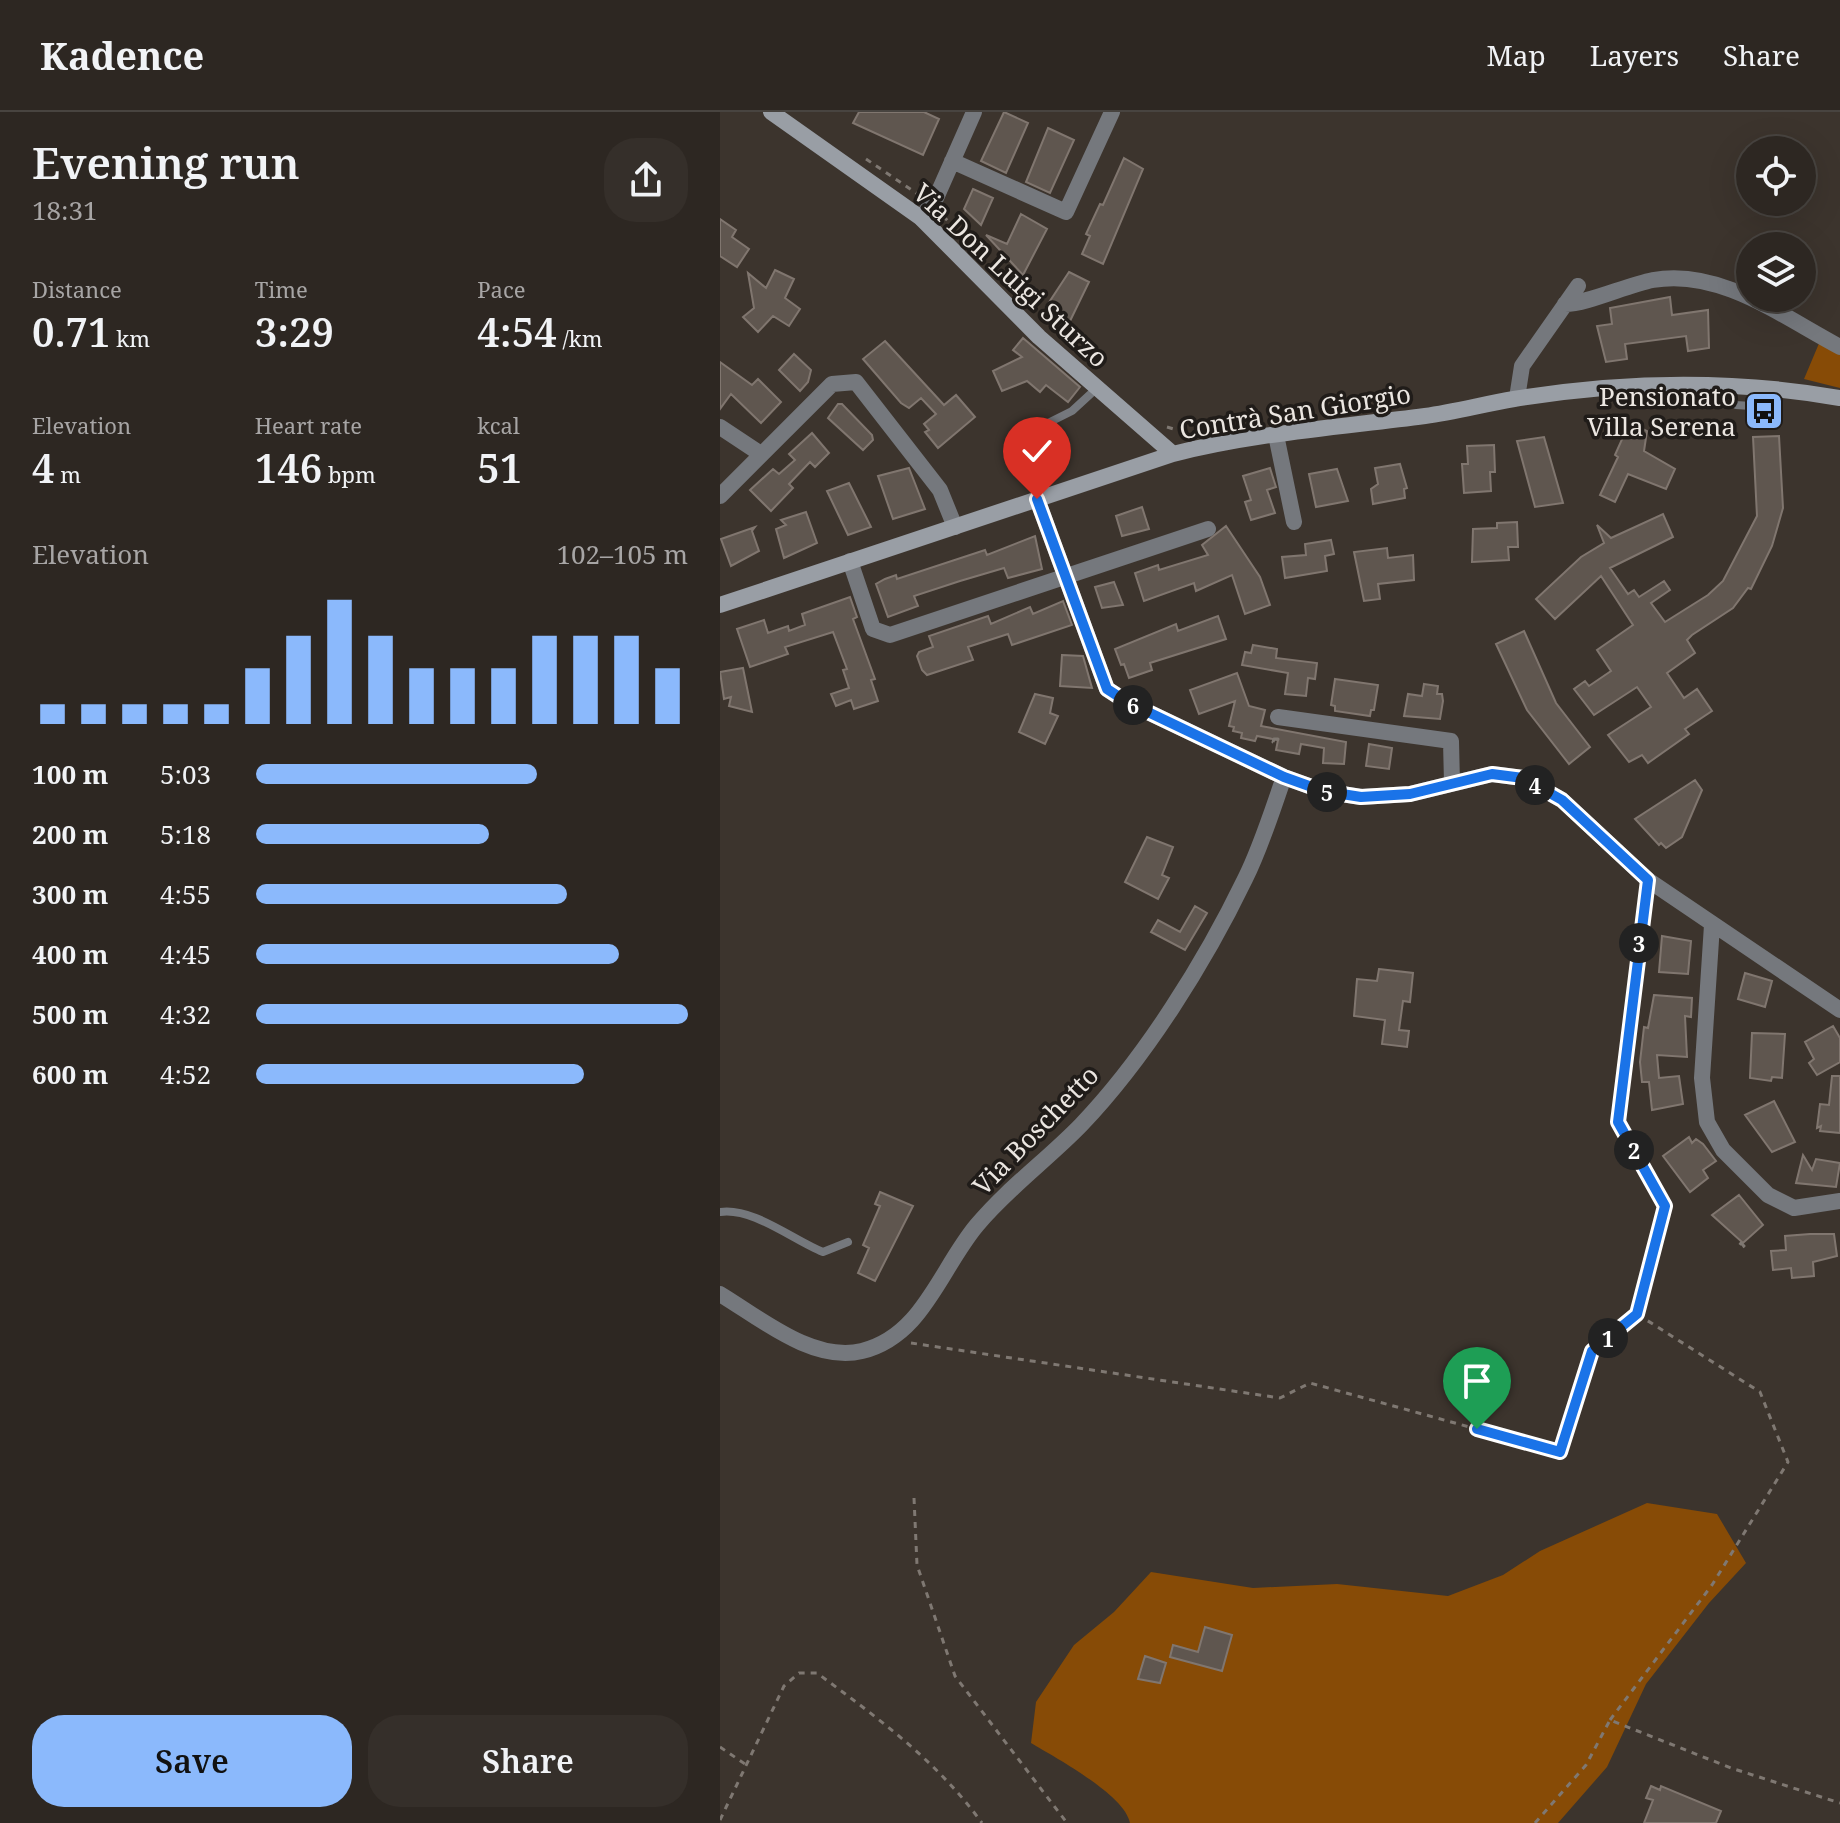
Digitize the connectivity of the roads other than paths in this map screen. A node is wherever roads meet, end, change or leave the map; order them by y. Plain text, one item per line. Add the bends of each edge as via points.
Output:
1 (771, 112) edge
2 (974, 112) edge
3 (1112, 112) edge
4 (952, 161) junction
5 (921, 218) junction
6 (1578, 286) dead end
7 (1565, 304) junction
8 (1840, 347) edge
9 (1097, 388) junction
10 (1517, 398) junction
11 (1840, 398) edge
12 (720, 427) edge
13 (1276, 435) junction
14 (761, 454) junction
15 (1173, 454) junction
16 (720, 496) edge
17 (1043, 498) junction
18 (1294, 522) dead end
19 (955, 527) junction
20 (1208, 529) dead end
21 (850, 561) junction
22 (1066, 577) junction
23 (720, 605) edge
24 (1278, 717) dead end
25 (1284, 777) junction
26 (1452, 783) junction
27 (1712, 925) junction
28 (1840, 1010) edge
29 (1840, 1201) edge
30 (720, 1212) edge
31 (848, 1242) dead end
32 (720, 1294) edge

1 - 5 street, Via Don Luigi Sturzo
2 - 4 street
3 - 4 street via 1066,212
4 - 5 street via 933,205
5 - 9 street, Via Don Luigi Sturzo
6 - 7 street
7 - 8 street via 1655,280 1714,282
7 - 10 street via 1522,366
9 - 15 street, Via Don Luigi Sturzo
9 - 17 lane via 1072,411 1026,434
10 - 11 street, Contrà San Giorgio via 1683,382 1782,388
10 - 13 street, Contrà San Giorgio
12 - 14 street
13 - 15 street, Contrà San Giorgio
13 - 18 street
14 - 16 street
14 - 19 street via 832,384 856,382 940,490
15 - 17 street, Contrà San Giorgio
17 - 19 street, Contrà San Giorgio
17 - 22 street
19 - 21 street, Contrà San Giorgio
20 - 22 street
21 - 22 street via 873,629 890,635
21 - 23 street, Contrà San Giorgio
22 - 25 street via 1107,689
24 - 26 street via 1451,741
25 - 26 street via 1361,797 1410,794
25 - 32 street, Via Boschetto via 1246,877 1210,944 1128,1067 1081,1124 990,1209 907,1329 865,1350 825,1352
26 - 27 street via 1492,774 1523,778 1562,800 1648,880
27 - 28 street
27 - 29 street via 1702,1078 1707,1122 1723,1150 1768,1195 1794,1208
30 - 31 lane via 748,1216 823,1252

